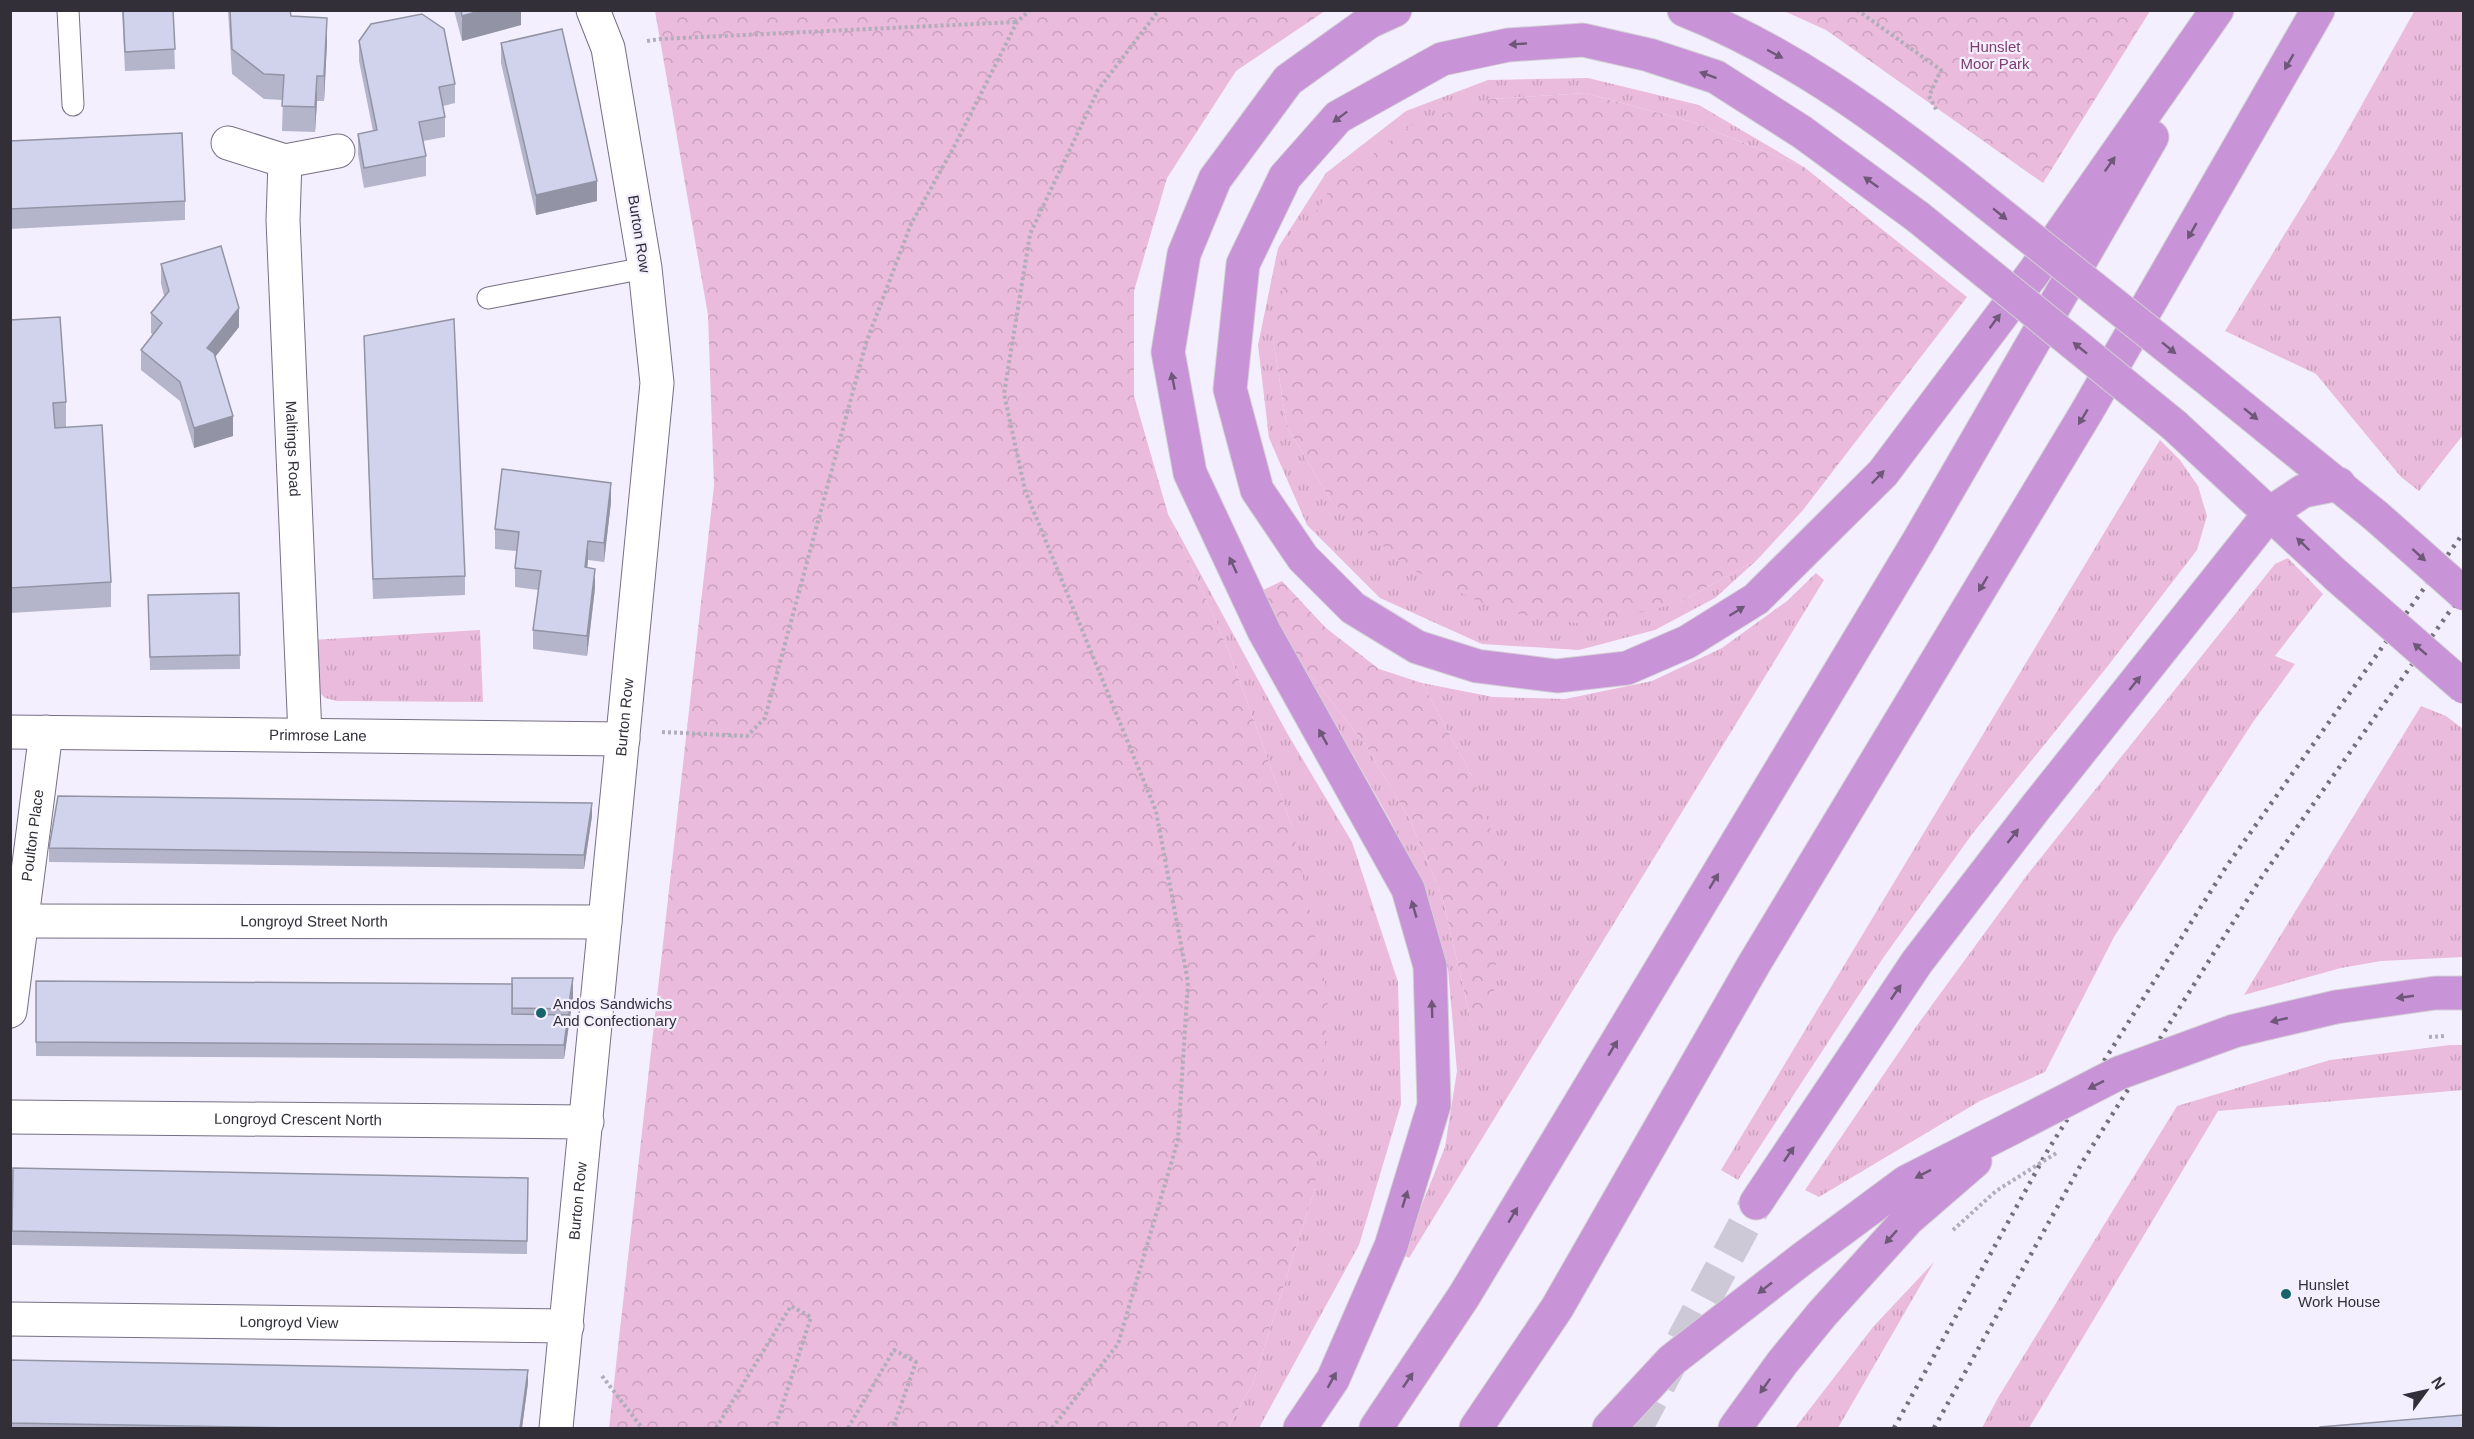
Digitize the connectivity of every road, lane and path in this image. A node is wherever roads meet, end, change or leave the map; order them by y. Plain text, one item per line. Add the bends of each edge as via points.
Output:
1 (68, 10) edge
2 (593, 10) edge
3 (1030, 10) edge
4 (1159, 10) edge
5 (1395, 10) edge
6 (1684, 10) edge
7 (1857, 10) edge
8 (2219, 10) edge
9 (2318, 10) edge
10 (1017, 22) junction
11 (608, 48) junction
12 (72, 105) dead end
13 (1938, 113) dead end
14 (228, 144) dead end
15 (338, 151) dead end
16 (285, 161) junction
17 (645, 268) junction
18 (488, 298) dead end
19 (2339, 484) junction
20 (2270, 513) junction
21 (2463, 594) edge
22 (2463, 687) edge
23 (10, 732) edge
24 (46, 732) junction
25 (624, 734) junction
26 (305, 735) junction
27 (22, 921) junction
28 (605, 922) junction
29 (2463, 993) edge
30 (10, 1011) edge
31 (10, 1117) edge
32 (587, 1122) junction
33 (2012, 1128) junction
34 (2067, 1147) dead end
35 (1756, 1203) tunnel mouth
36 (1953, 1230) dead end
37 (10, 1319) edge
38 (567, 1326) junction
39 (556, 1428) edge
40 (716, 1428) edge
41 (775, 1428) edge
42 (848, 1428) edge
43 (893, 1428) edge
44 (1052, 1428) edge
45 (1300, 1428) edge
46 (1376, 1428) edge
47 (1476, 1428) edge
48 (1609, 1428) edge
49 (1735, 1428) edge

1 - 12 lane
2 - 11 street, Burton Row
3 - 10 path
4 - 44 path via 1098,90 1030,234 1004,394 1025,490 1156,811 1188,982 1178,1140 1118,1344
45 -> 5 highway via 1333,1379 1391,1246 1434,1105 1430,966 1408,889 1264,631 1190,473 1168,352 1184,254 1215,179 1288,80 1369,22
6 -> 19 highway, bridge via 1776,54 1877,117
7 - 13 path via 1941,70 1929,96
20 -> 8 highway, bridge via 2174,425 1918,216 1802,132 1716,77 1649,55 1583,40 1508,45 1442,59 1338,117 1285,177 1243,264 1230,389 1257,490 1303,558 1353,608 1417,647 1477,666 1557,676 1627,668 1687,642 1756,598 1883,473 2034,272
46 -> 8 highway via 1464,1296 1919,540 2154,134
9 -> 47 highway via 2086,413 1754,964 1557,1308
10 - 11 path via 660,39
10 - 25 path via 911,224 866,344 765,718 747,736
11 - 17 street, Burton Row
14 - 16 street
15 - 16 street
16 - 26 street, Maltings Road via 283,219
17 - 18 lane
17 - 25 street, Burton Row via 657,383
19 - 20 highway via 2303,490
19 -> 21 highway, bridge
22 -> 20 highway, bridge
35 -> 20 highway via 1917,962
23 - 24 street, Primrose Lane
24 - 26 street, Primrose Lane
24 - 27 street, Poulton Place
25 - 26 street, Primrose Lane
25 - 28 street, Burton Row
27 - 28 street, Longroyd Street North
27 - 30 street, Poulton Place
28 - 32 street, Burton Row
29 -> 33 highway, bridge via 2336,1006 2234,1031 2119,1073
31 - 32 street, Longroyd Crescent North
32 - 38 street, Burton Row
33 -> 48 highway via 1906,1182 1802,1259 1672,1360
33 -> 49 highway via 1908,1219 1822,1314
34 - 36 path, bridge via 1996,1191
37 - 38 street, Longroyd View
38 - 39 street, Burton Row
40 - 41 path via 791,1306 811,1317
42 - 43 path via 894,1350 916,1362

